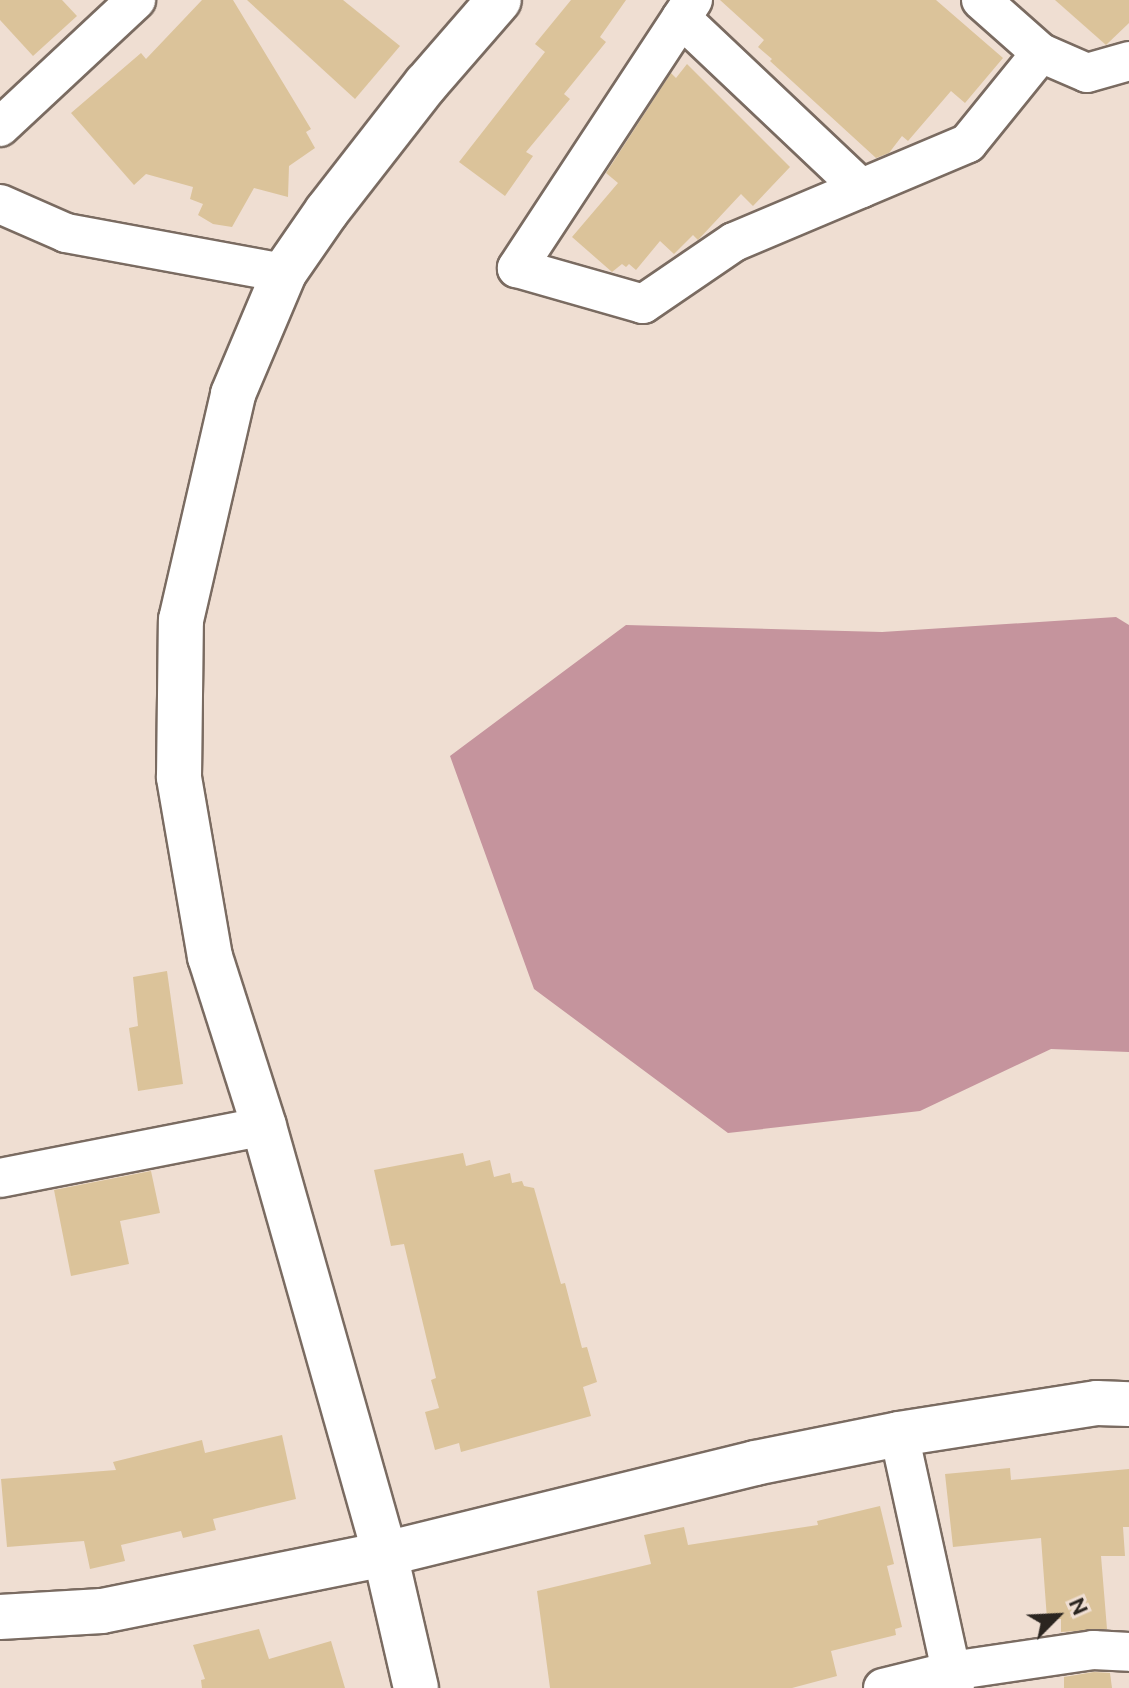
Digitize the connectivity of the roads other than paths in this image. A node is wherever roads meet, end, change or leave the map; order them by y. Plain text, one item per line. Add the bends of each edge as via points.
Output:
1 (136, 0) edge
2 (499, 0) edge
3 (981, 0) edge
4 (687, 9) edge
5 (1041, 53) junction
6 (1129, 61) edge
7 (0, 127) edge
8 (861, 188) junction
9 (0, 204) edge
10 (284, 273) junction
11 (264, 1126) junction
12 (0, 1178) edge
13 (1129, 1404) edge
14 (899, 1434) junction
15 (385, 1554) junction
16 (0, 1617) edge
17 (1129, 1652) edge
18 (953, 1679) edge
19 (416, 1688) edge
20 (883, 1688) edge

1 - 7 street
2 - 10 street via 426,84
3 - 5 street
4 - 8 street
4 - 8 street via 517,268 643,304 734,242
5 - 6 street via 1087,73
5 - 8 street via 968,143
9 - 10 street via 66,233
10 - 11 street via 233,394 181,620 182,792 210,957
11 - 12 street
11 - 15 street
13 - 14 street via 1097,1403
14 - 15 street via 755,1463
14 - 18 street
15 - 16 street via 102,1611
15 - 19 street
17 - 18 street via 1093,1650
18 - 20 street

